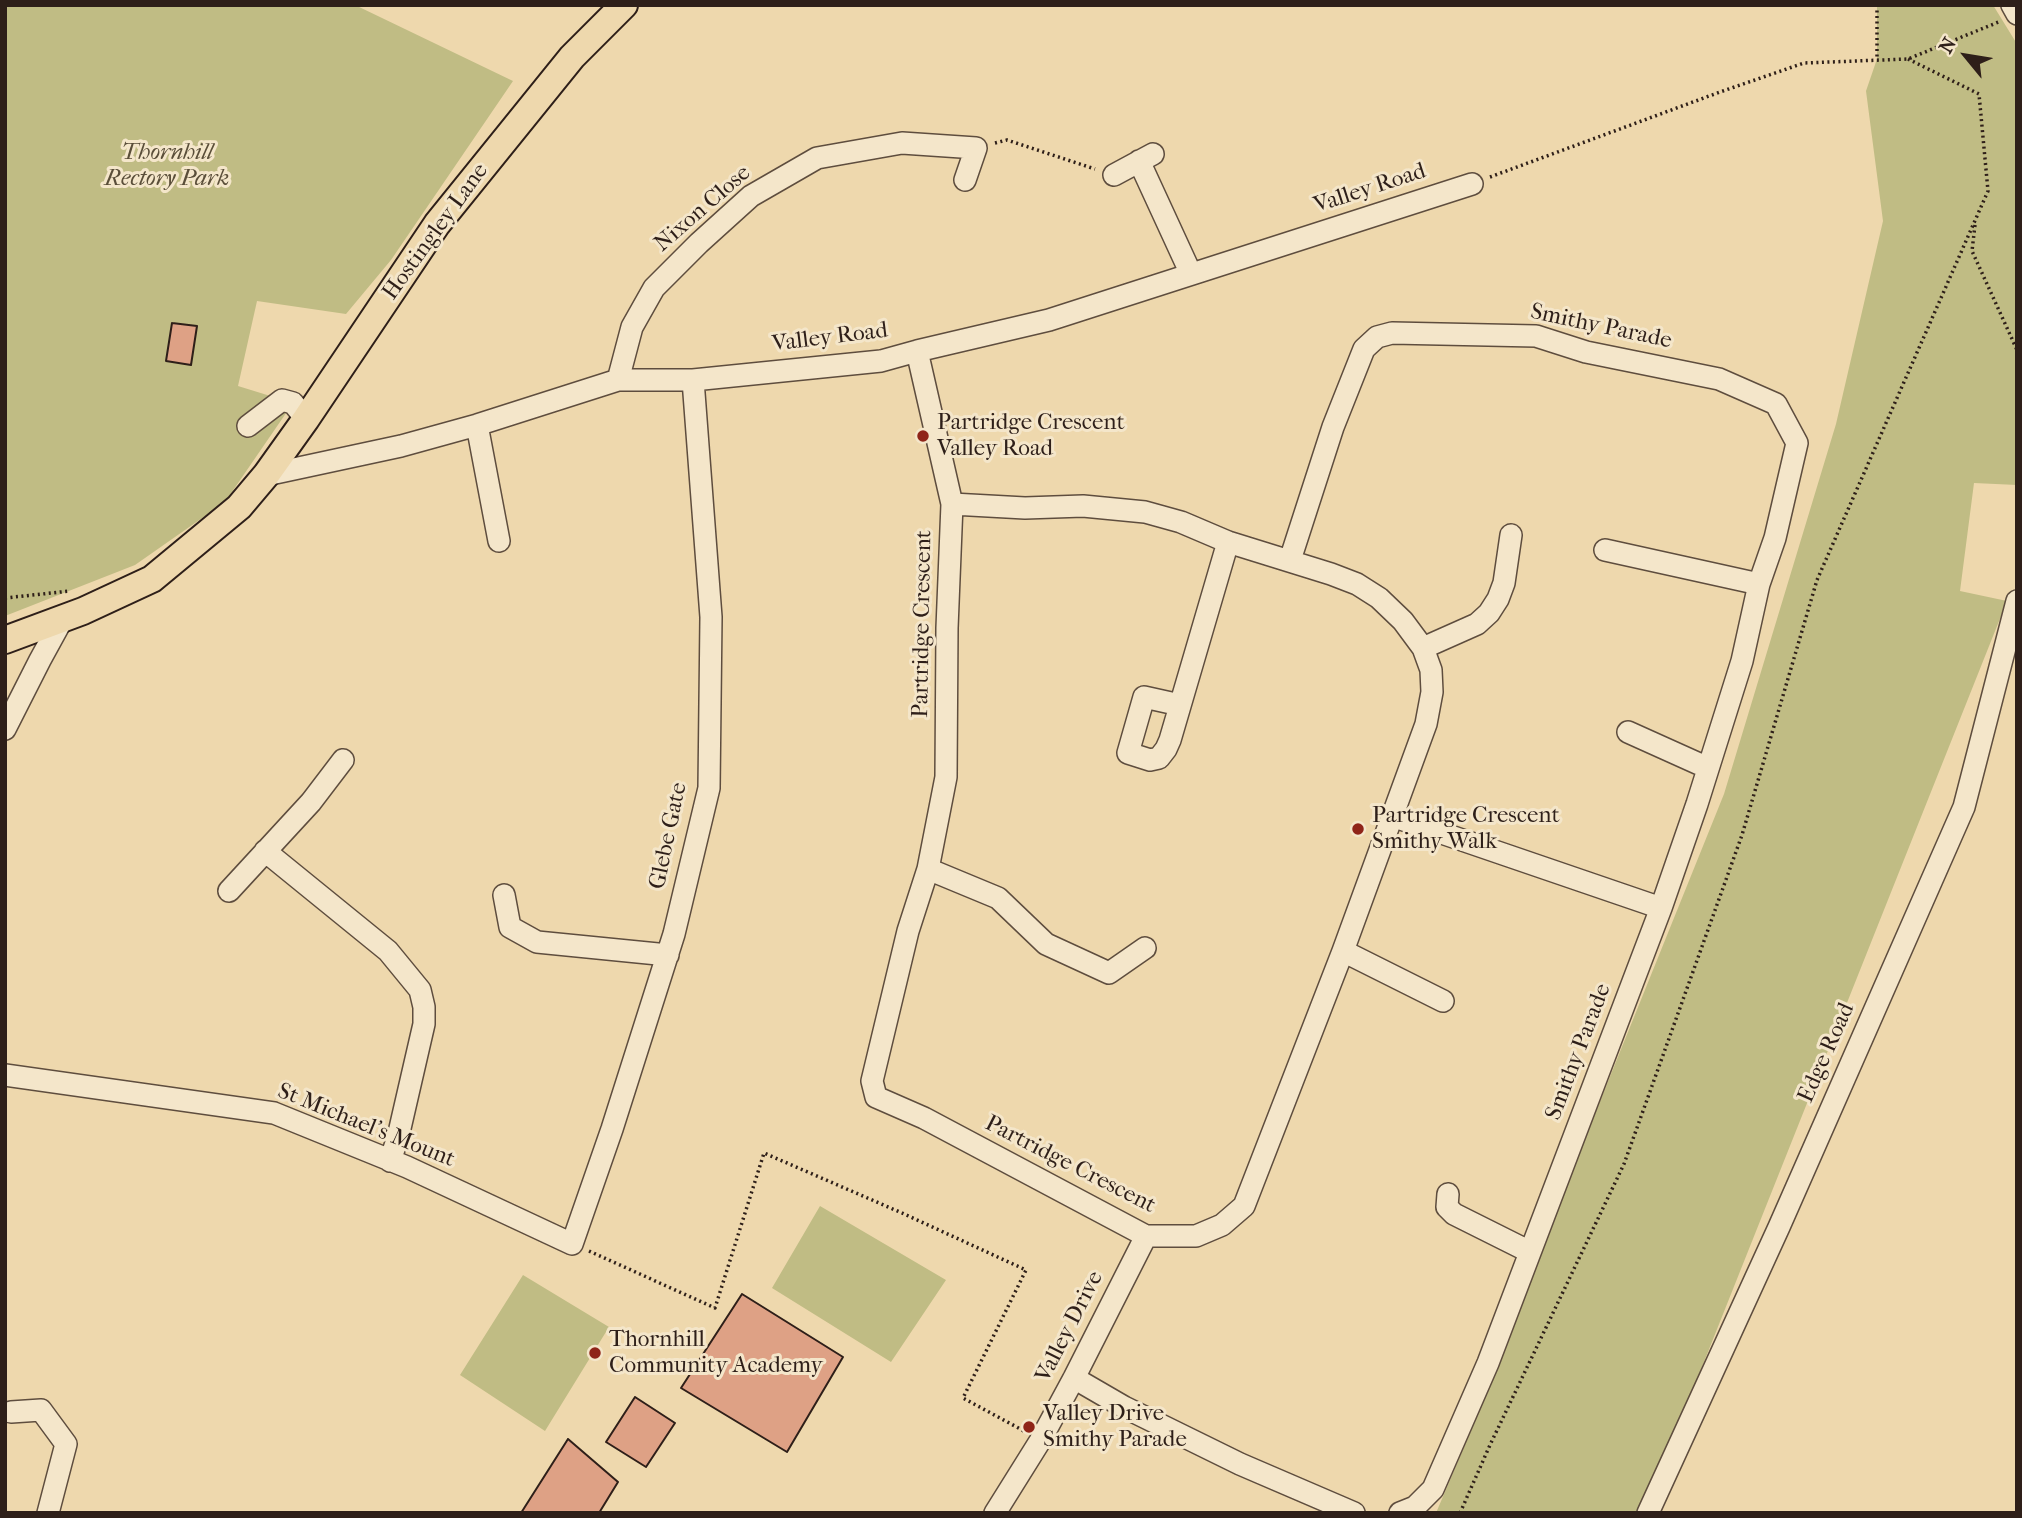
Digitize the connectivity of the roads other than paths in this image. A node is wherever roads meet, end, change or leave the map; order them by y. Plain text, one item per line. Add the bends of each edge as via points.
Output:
1 (625, 5) edge
2 (1114, 175) road end
3 (965, 180) dead end
4 (1472, 184) road end
5 (1191, 274) junction
6 (917, 351) junction
7 (618, 380) junction
8 (693, 380) junction
9 (306, 419) junction
10 (477, 425) junction
11 (248, 426) dead end
12 (266, 475) junction
13 (952, 504) junction
14 (1511, 535) dead end
15 (499, 541) dead end
16 (1228, 542) junction
17 (1605, 551) dead end
18 (1290, 560) junction
19 (1759, 584) junction
20 (2017, 601) edge
21 (73, 615) junction
22 (5, 640) edge
23 (1423, 648) junction
24 (1180, 705) junction
25 (5, 729) edge
26 (1628, 732) dead end
27 (343, 760) dead end
28 (1708, 768) junction
29 (1392, 816) junction
30 (265, 851) junction
31 (928, 869) junction
32 (229, 891) dead end
33 (504, 895) dead end
34 (1661, 908) junction
35 (1145, 948) dead end
36 (1343, 951) junction
37 (668, 955) junction
38 (1443, 1001) dead end
39 (5, 1075) edge
40 (390, 1161) junction
41 (1448, 1194) dead end
42 (1146, 1236) junction
43 (572, 1244) joint
44 (1530, 1252) junction
45 (1074, 1378) junction
46 (11, 1412) dead end
47 (48, 1513) edge
48 (995, 1513) edge
49 (1354, 1513) edge
50 (1400, 1513) edge
51 (1648, 1513) edge

1 - 9 main road, Hostingley Lane via 572,57 437,224
2 - 5 street via 1146,158
3 - 7 street, Nixon Close via 976,148 902,143 817,158 751,196 654,288 632,327
4 - 5 street, Valley Road
5 - 6 street, Valley Road via 1049,320
6 - 8 street, Valley Road via 881,361
6 - 13 street, Partridge Crescent
7 - 8 street, Valley Road
7 - 10 street, Valley Road
8 - 37 street, Glebe Gate via 710,617 709,788
9 - 11 street via 293,403 282,400
9 - 12 main road, Hostingley Lane
10 - 12 street, Valley Road
10 - 15 street
12 - 21 main road, Hostingley Lane via 239,508 152,579
13 - 16 street, Partridge Crescent via 1145,512
13 - 31 street, Partridge Crescent via 946,777
14 - 23 street via 1504,583 1489,613 1477,624
16 - 18 street, Partridge Crescent
16 - 24 street
17 - 19 street
18 - 19 street, Smithy Parade via 1351,379 1364,349 1377,337 1392,333 1536,336 1586,352 1719,379 1776,404 1797,443
18 - 23 street, Partridge Crescent via 1357,584 1379,598
19 - 28 street, Smithy Parade via 1742,661
20 - 51 street, Edge Road via 1964,807
21 - 22 main road, Hostingley Lane
21 - 25 street via 40,660
23 - 29 street, Partridge Crescent via 1432,692 1426,724
24 - 24 street via 1143,697 1128,753 1159,758 1170,740
26 - 28 street
27 - 30 street
28 - 34 street, Smithy Parade
29 - 34 street
29 - 36 street, Partridge Crescent
30 - 32 street
30 - 40 street via 388,951 420,990 424,1024
31 - 35 street via 998,898 1046,944 1110,973
31 - 42 street, Partridge Crescent via 908,931 872,1081 876,1097
33 - 37 street via 510,927 537,942
34 - 44 street, Smithy Parade
36 - 38 street
36 - 42 street, Partridge Crescent via 1244,1206 1222,1225 1196,1236
37 - 43 street, Glebe Gate
39 - 40 street, St Michael's Mount via 274,1113
40 - 43 street, St Michael's Mount
41 - 44 street via 1447,1208 1454,1214
42 - 45 street, Valley Drive
44 - 50 street, Smithy Parade via 1433,1489 1415,1507
45 - 48 street, Valley Drive
45 - 49 street via 1240,1464
46 - 47 street via 41,1410 66,1444

